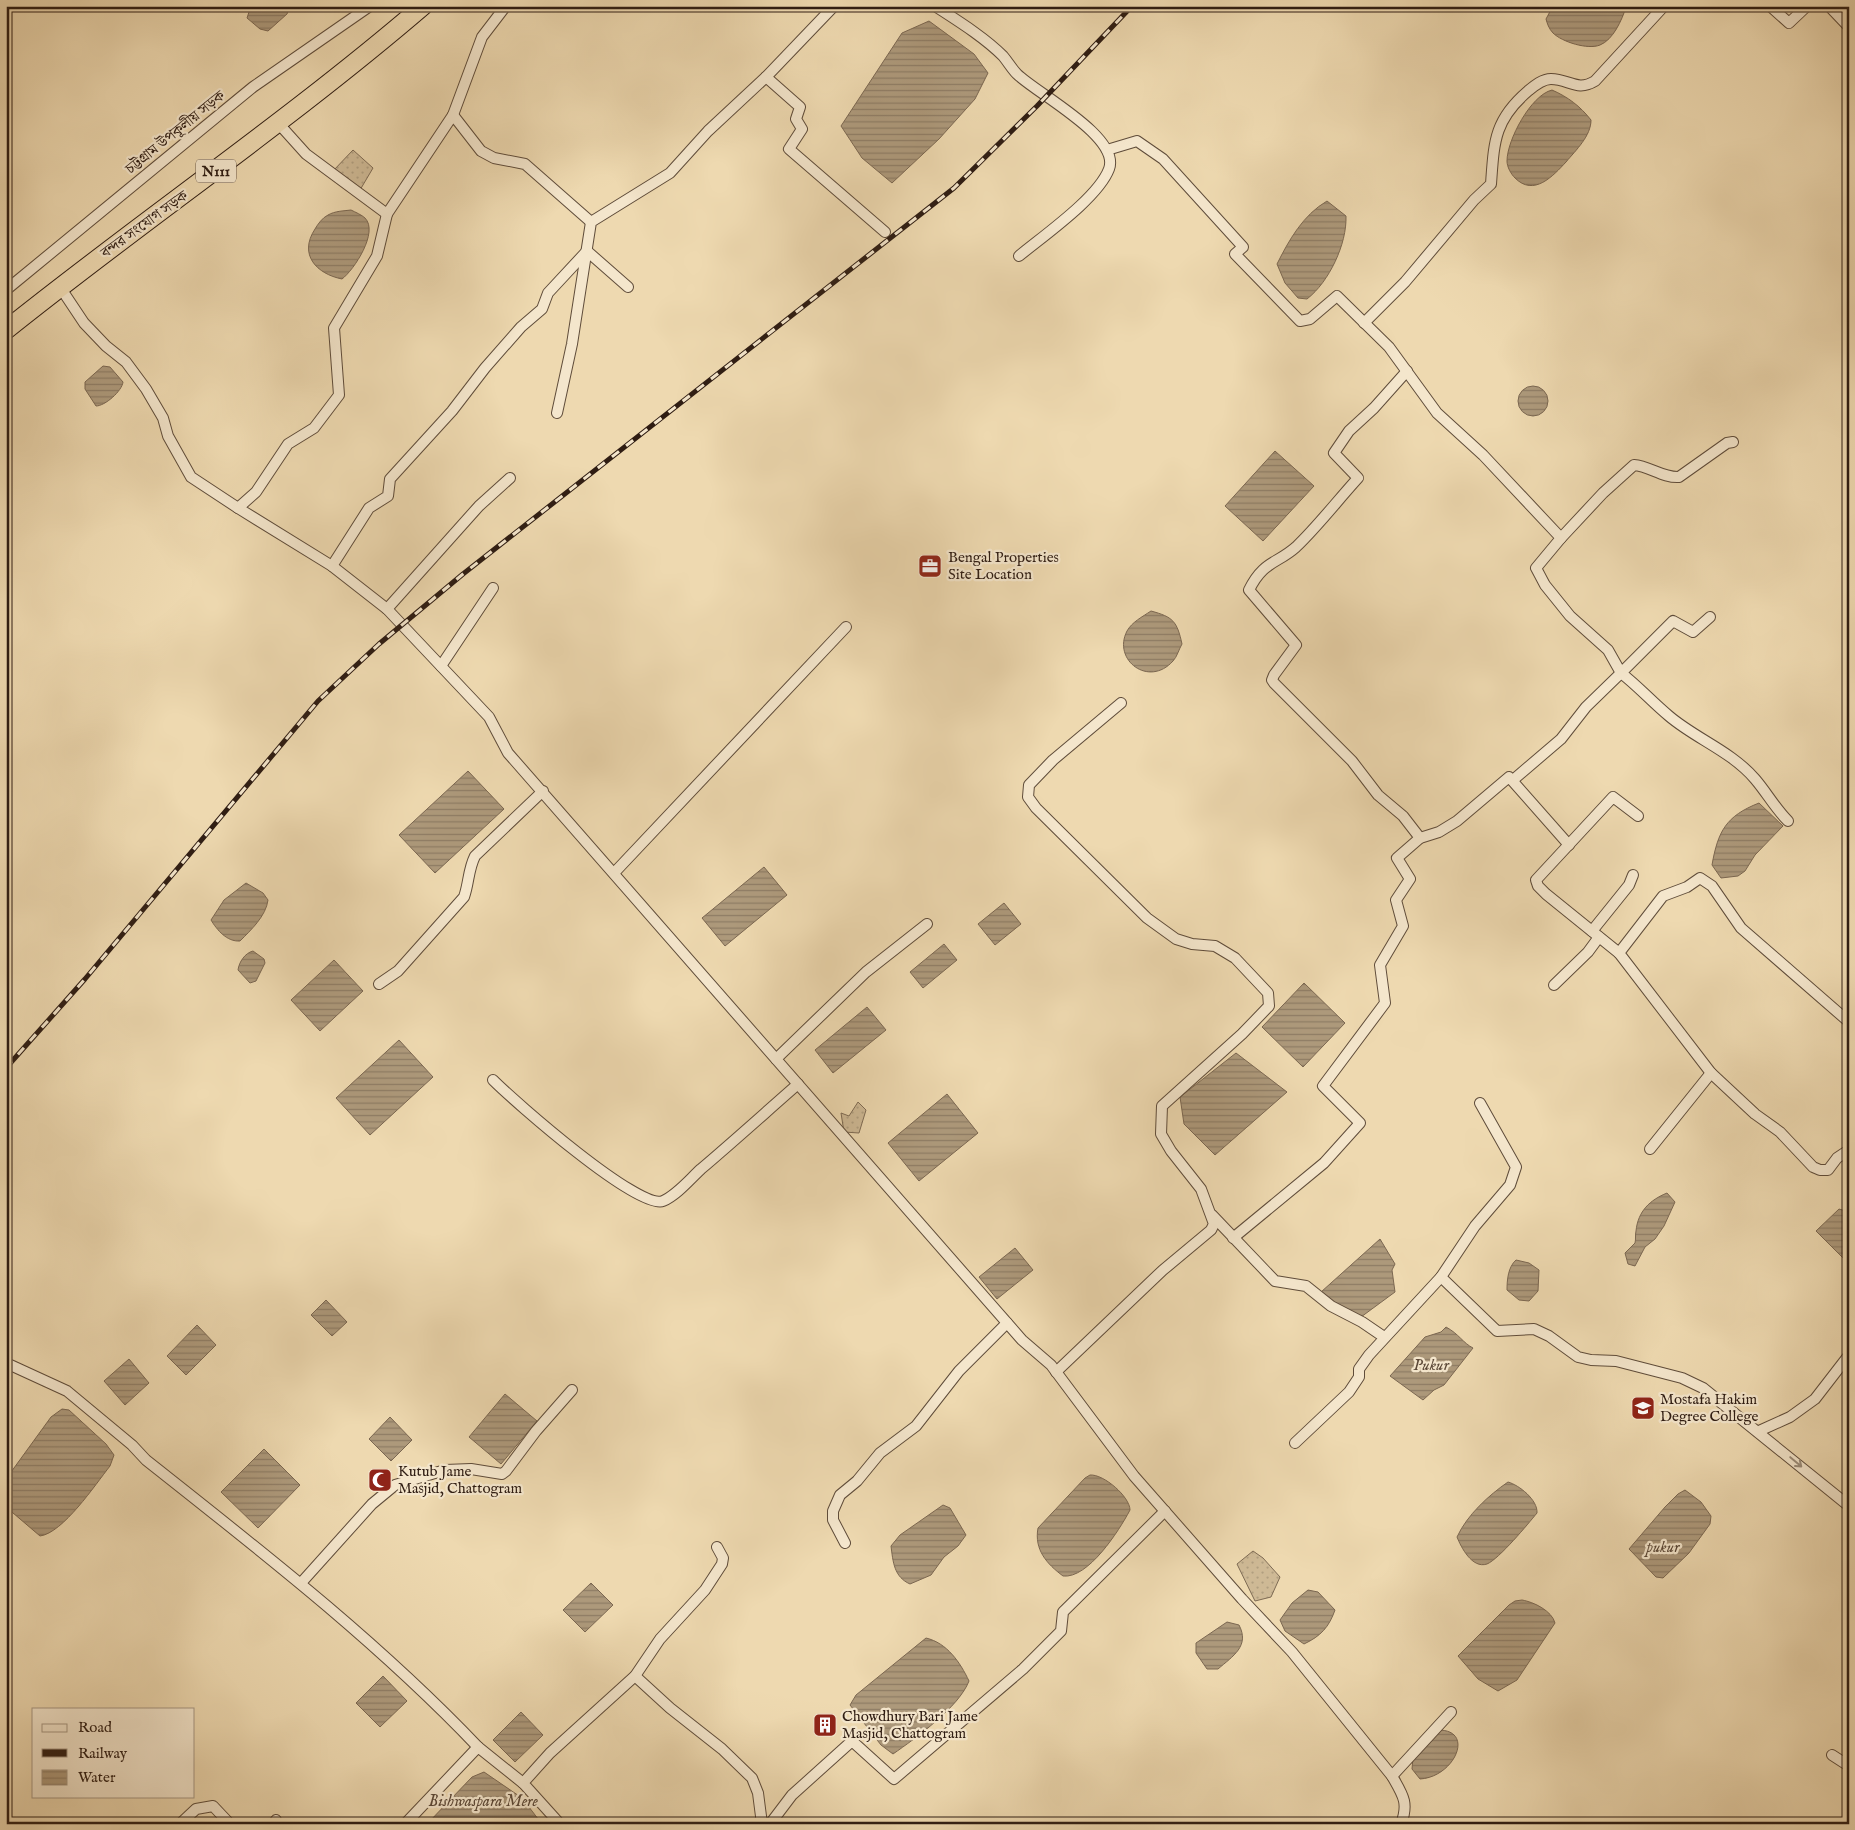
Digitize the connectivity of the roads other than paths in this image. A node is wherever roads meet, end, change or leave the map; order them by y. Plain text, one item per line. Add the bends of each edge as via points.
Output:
1 (370, 6) edge
2 (423, 6) edge
3 (834, 6) edge
4 (935, 6) edge
5 (1664, 6) edge
6 (1770, 6) edge
7 (1807, 6) edge
8 (1830, 6) edge
9 (505, 7) edge
10 (1849, 27) edge
11 (766, 76) junction
12 (454, 115) junction
13 (279, 124) junction
14 (1107, 150) junction
15 (387, 214) junction
16 (591, 222) junction
17 (885, 232) dead end
18 (587, 251) junction
19 (1019, 256) dead end
20 (60, 287) junction
21 (628, 287) dead end
22 (6, 290) edge
23 (1364, 323) junction
24 (6, 330) edge
25 (1407, 372) junction
26 (557, 413) dead end
27 (1733, 442) dead end
28 (510, 478) dead end
29 (238, 508) junction
30 (1561, 538) junction
31 (332, 566) junction
32 (493, 588) dead end
33 (387, 609) junction
34 (1710, 617) dead end
35 (846, 626) dead end
36 (441, 666) junction
37 (1621, 673) junction
38 (1121, 704) dead end
39 (1513, 780) junction
40 (543, 792) junction
41 (1638, 816) dead end
42 (1788, 821) dead end
43 (1420, 838) junction
44 (1569, 845) junction
45 (614, 873) junction
46 (1634, 875) dead end
47 (927, 924) dead end
48 (1596, 934) junction
49 (1619, 953) junction
50 (379, 984) dead end
51 (1554, 985) dead end
52 (1849, 1022) edge
53 (776, 1059) junction
54 (1711, 1072) junction
55 (493, 1080) dead end
56 (798, 1084) junction
57 (1480, 1103) dead end
58 (1650, 1150) dead end
59 (1849, 1150) edge
60 (1211, 1215) junction
61 (1233, 1238) junction
62 (1441, 1277) junction
63 (1007, 1323) junction
64 (1384, 1337) junction
65 (1849, 1355) edge
66 (6, 1363) edge
67 (1056, 1372) junction
68 (572, 1390) dead end
69 (1759, 1431) junction
70 (1295, 1443) dead end
71 (1849, 1506) edge
72 (1165, 1511) junction
73 (845, 1543) dead end
74 (717, 1547) dead end
75 (301, 1583) junction
76 (635, 1676) junction
77 (1451, 1712) dead end
78 (478, 1747) junction
79 (1832, 1755) dead end
80 (1849, 1766) edge
81 (1392, 1776) junction
82 (524, 1783) junction
83 (180, 1824) edge
84 (230, 1824) edge
85 (405, 1824) edge
86 (560, 1824) edge
87 (762, 1824) edge
88 (770, 1824) edge
89 (1401, 1824) edge

1 - 22 street, চট্টগ্রাম উপকূলীয় সড়ক via 253,87
2 - 13 highway, বন্দর সংযোগ সড়ক / N111
3 - 11 street
4 - 14 street via 1002,56 1017,75 1081,121
5 - 23 street via 1586,86 1550,79 1536,84 1515,102 1500,122 1494,147 1492,184
6 - 7 street via 1789,23
8 - 10 street
9 - 12 street via 482,37
11 - 16 street via 708,131 670,173
11 - 17 street via 800,107 796,118 802,130 789,149
12 - 15 street
12 - 16 street via 482,151 494,158 525,164
13 - 15 street via 306,154
13 - 20 highway, বন্দর সংযোগ সড়ক / N111
14 - 19 street via 1109,169 1095,189
14 - 23 street via 1137,141 1163,159 1243,247 1235,254 1300,321 1310,319 1337,296
15 - 29 street via 377,256 334,328 339,394 314,428 288,444 256,492
16 - 18 street
18 - 21 street
18 - 26 street
18 - 31 street via 548,293 542,309 521,327 452,411 390,479 388,496 369,508
20 - 24 highway, বন্দর সংযোগ সড়ক / N111
20 - 29 street via 84,323 126,362 146,389 192,477
23 - 25 street via 1389,347
25 - 30 street via 1437,413 1484,455
25 - 43 street via 1349,431 1334,453 1358,478 1295,548 1259,573 1249,590 1296,645 1274,675 1274,683 1352,761 1378,795 1403,816
27 - 30 street via 1679,477 1634,465
28 - 33 street via 479,506
29 - 31 street
30 - 37 street via 1536,568 1570,616 1608,650
31 - 33 street
32 - 36 street
33 - 36 street
34 - 37 street via 1693,632 1673,621
35 - 45 street
36 - 40 street via 489,717 508,753
37 - 39 street via 1586,707 1561,739
37 - 42 street via 1669,717 1726,753 1755,779
38 - 60 street via 1053,760 1029,785 1028,797 1147,918 1176,939 1215,946 1235,958 1268,993 1269,1006 1162,1106 1161,1134 1201,1189
39 - 43 street via 1509,777 1501,782 1457,821
39 - 44 street via 1526,799
40 - 45 street
40 - 50 street via 475,856 469,868 464,897 398,971
41 - 44 street via 1613,798
43 - 61 street via 1397,858 1410,879 1396,900 1404,926 1380,966 1385,1003 1323,1086 1360,1123 1324,1163
44 - 48 street via 1536,880 1546,894
45 - 53 street
46 - 48 street
47 - 53 street via 866,972
48 - 49 street
48 - 51 street
49 - 52 street via 1664,896 1700,878 1712,886 1741,928
49 - 54 street
53 - 56 street
54 - 58 street
54 - 59 street via 1755,1114 1780,1132 1813,1167 1828,1170
55 - 56 street via 613,1179 634,1194 657,1202 690,1179
56 - 63 street
57 - 62 street via 1516,1167 1510,1185 1475,1226
60 - 61 street
60 - 67 street via 1214,1224 1211,1230 1163,1270
61 - 64 street via 1275,1281 1306,1286 1330,1306
62 - 64 street
62 - 69 street via 1497,1331 1534,1329 1578,1357 1616,1361 1682,1378 1703,1388
63 - 67 street
63 - 73 street via 959,1372 916,1426 880,1454 840,1495 833,1520
64 - 70 street via 1359,1368 1359,1377 1349,1392
65 - 69 street via 1808,1405
66 - 75 street via 67,1391 146,1460
67 - 72 street via 1134,1476
68 - 75 street via 502,1474 471,1469 445,1470 394,1485 372,1504
69 -> 71 street
72 - 81 street via 1292,1652
72 - 88 street via 1063,1612 1061,1631 1023,1669 894,1779 852,1741 792,1796
74 - 76 street via 723,1558 721,1568 660,1639
75 - 78 street
76 - 82 street via 550,1753
76 - 87 street via 752,1778
77 - 81 street
78 - 82 street
78 - 85 street
79 - 80 street
81 - 89 street via 1404,1799 1406,1810
82 - 86 street
83 - 84 street via 196,1809 213,1806

